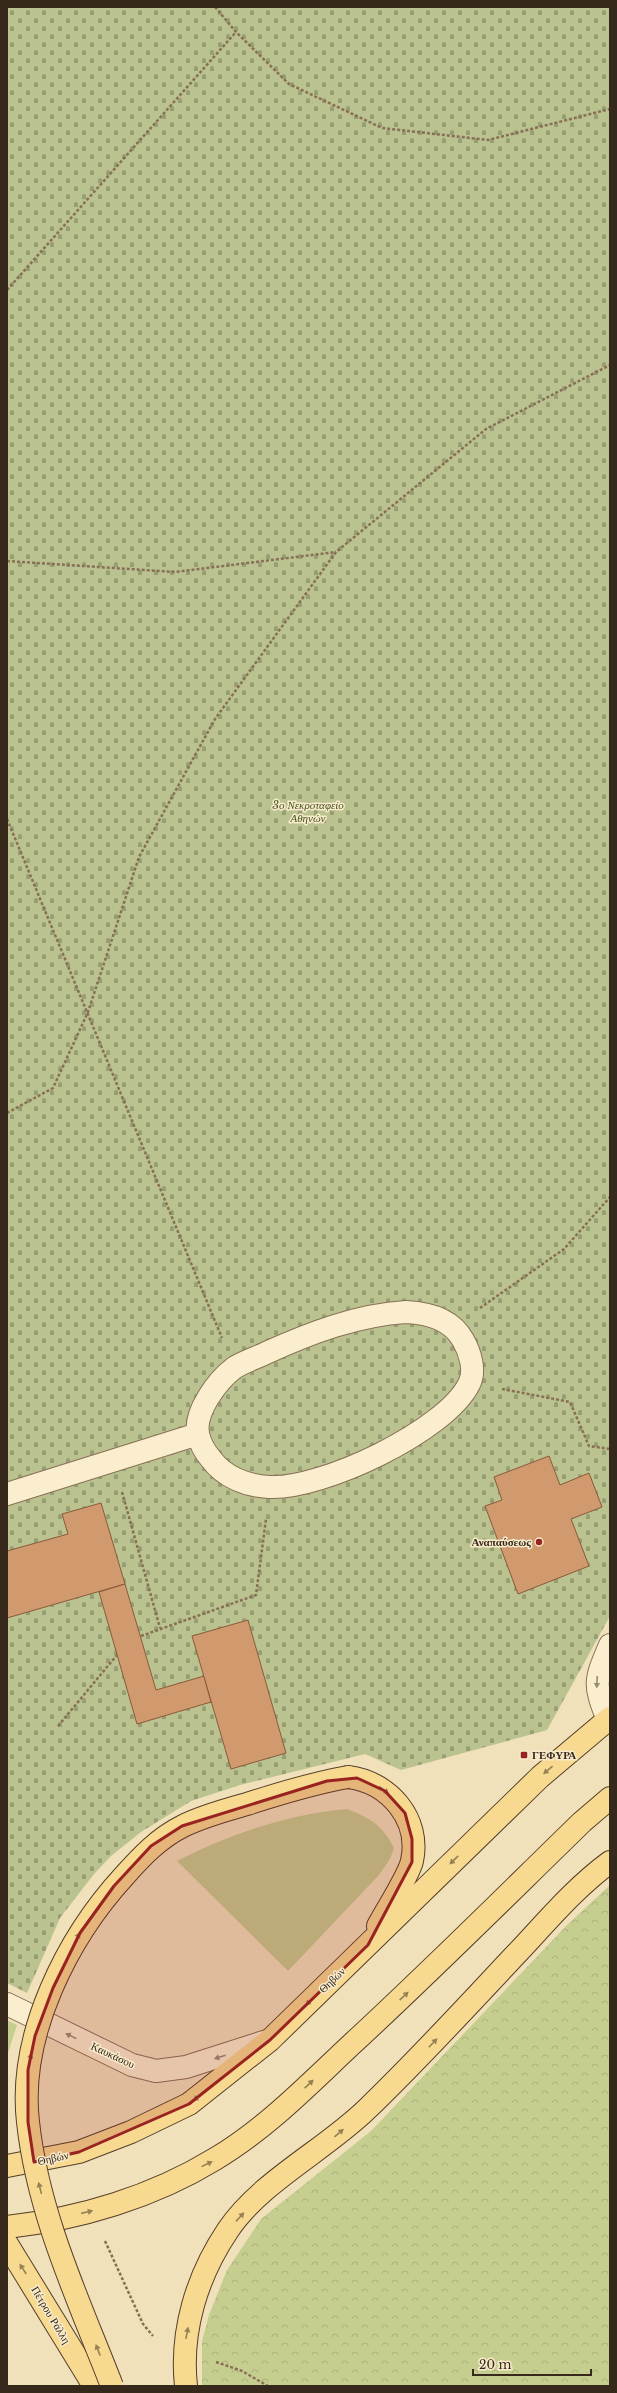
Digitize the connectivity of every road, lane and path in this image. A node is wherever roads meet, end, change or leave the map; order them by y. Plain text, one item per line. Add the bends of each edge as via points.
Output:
1 (216, 7) edge
2 (236, 32) junction
3 (610, 109) edge
4 (7, 290) edge
5 (610, 365) edge
6 (336, 552) junction
7 (7, 561) edge
8 (7, 819) edge
9 (88, 1012) junction
10 (7, 1113) edge
11 (610, 1197) edge
12 (453, 1327) junction
13 (235, 1368) junction
14 (470, 1382) junction
15 (198, 1434) junction
16 (610, 1449) edge
17 (120, 1484) dead end
18 (270, 1487) junction
19 (7, 1494) edge
20 (160, 1628) junction
21 (141, 1636) dead end
22 (610, 1645) edge
23 (117, 1655) dead end
24 (609, 1719) edge
25 (58, 1726) dead end
26 (610, 1798) edge
27 (610, 1862) edge
28 (368, 1945) junction
29 (7, 2004) edge
30 (270, 2040) junction
31 (7, 2166) edge
32 (92, 2212) junction
33 (7, 2227) edge
34 (7, 2244) edge
35 (156, 2339) dead end
36 (214, 2361) dead end
37 (94, 2386) edge
38 (112, 2386) edge
39 (186, 2386) edge
40 (268, 2386) edge

1 - 2 path
2 - 3 path via 289,84 382,128 488,140
2 - 4 path
5 - 6 path via 486,429
6 - 7 path via 175,572
6 - 9 path via 215,719 139,858
8 - 9 path
9 - 10 path via 52,1088
9 - 13 path
11 - 12 path via 564,1249
12 - 13 street via 428,1314 415,1312 373,1316 309,1334
12 - 14 street via 468,1348 471,1360
13 - 15 street via 214,1390 203,1408
14 - 16 path via 570,1402 589,1446
14 - 18 street via 461,1396 441,1416 366,1460 312,1481
15 - 18 street via 204,1449 224,1471 239,1481
15 - 19 street
17 - 20 path
18 - 20 path via 256,1595
20 - 21 path
22 -> 24 street via 598,1674 597,1692
23 - 25 path
24 -> 28 main road, Θηβών via 540,1777
32 -> 26 main road via 156,2189 215,2160 272,2119
39 -> 27 main road via 185,2341 191,2312 212,2255 229,2228 273,2183 333,2139 366,2110 561,1906
28 -> 30 main road, Θηβών
38 -> 28 main road, bridge via 58,2246 41,2190 32,2153 26,2094 28,2070 36,2036 53,1988 80,1933 97,1907 151,1846 182,1826 285,1792 348,1777 377,1785 392,1796 405,1813 412,1839 412,1862
30 -> 29 street, Καυκάσου via 186,2067 156,2071 132,2065
30 -> 31 main road, Θηβών via 189,2104 131,2132 80,2152
33 -> 32 main road
32 - 35 path via 143,2324
37 -> 34 main road, Πέτρου Ράλλη
36 - 40 path via 242,2371

